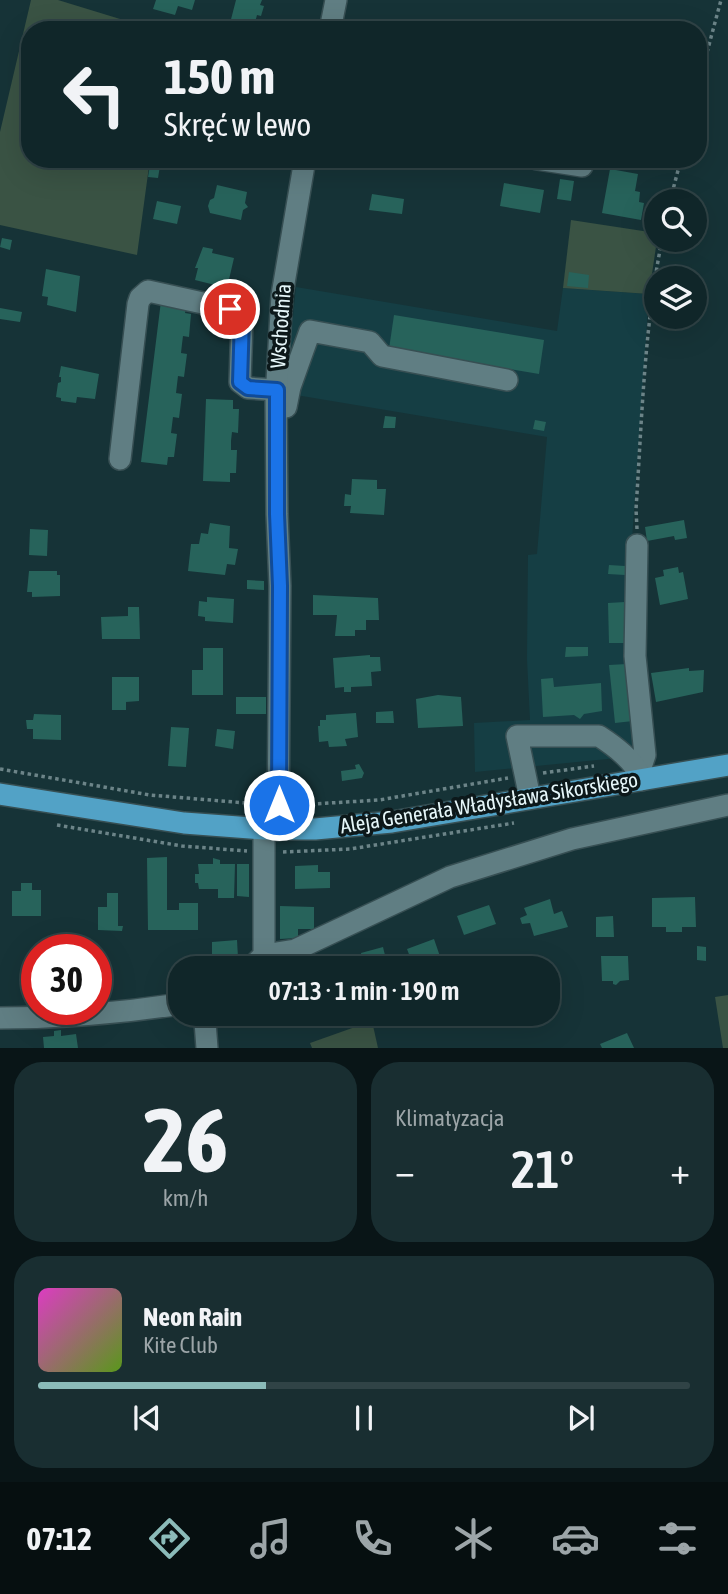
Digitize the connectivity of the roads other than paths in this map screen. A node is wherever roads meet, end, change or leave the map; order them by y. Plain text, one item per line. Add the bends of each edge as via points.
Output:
1 (336, 0) edge
2 (332, 21) edge
3 (303, 168) edge
4 (507, 380) dead end
5 (277, 390) junction
6 (277, 450) junction
7 (120, 459) dead end
8 (637, 545) road end
9 (728, 765) edge
10 (636, 771) junction
11 (0, 793) edge
12 (530, 798) junction
13 (728, 806) edge
14 (271, 829) junction
15 (258, 956) edge
16 (274, 956) edge
17 (168, 1006) edge
18 (0, 1018) edge
19 (205, 1026) edge
20 (207, 1048) edge

1 - 2 street
3 - 5 street, Wschodnia via 282,295
4 - 6 street via 382,356 370,342 310,331 290,387
5 - 6 street, Wschodnia
5 - 7 street via 248,388 240,382 239,314 148,292 138,304
6 - 14 street, Wschodnia via 279,805
8 - 10 street via 635,656 645,755
9 - 10 main road, Aleja Generała Władysława Sikorskiego
10 - 12 main road, Aleja Generała Władysława Sikorskiego
10 - 12 street via 599,736 517,736
11 - 14 main road, Aleja Generała Władysława Sikorskiego via 184,823
12 - 14 main road, Aleja Generała Władysława Sikorskiego via 366,825
13 - 16 street via 572,839 450,877
14 - 15 street, Wschodnia
17 - 18 street
19 - 20 street

